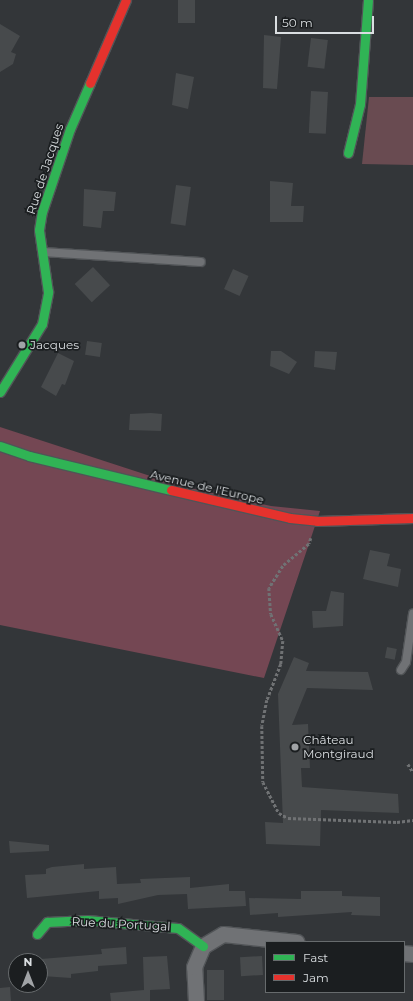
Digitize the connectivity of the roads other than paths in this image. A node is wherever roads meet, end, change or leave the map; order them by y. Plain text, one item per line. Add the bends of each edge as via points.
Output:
1 (126, 0) edge
2 (368, 0) edge
3 (348, 153) dead end
4 (42, 252) junction
5 (202, 262) dead end
6 (0, 392) edge
7 (0, 446) edge
8 (413, 518) edge
9 (413, 614) edge
10 (401, 670) dead end
11 (37, 934) dead end
12 (288, 941) edge
13 (203, 946) junction
14 (196, 1001) edge

1 - 4 street, Rue de Jacques via 70,129 42,212 39,230
2 - 3 street via 360,104
4 - 5 lane
4 - 6 street, Rue de Jacques via 48,292 42,324
7 - 8 street, Avenue de l'Europe via 29,456 249,511 317,521
9 - 10 lane via 406,662
11 - 13 street, Rue du Portugal via 47,922 86,920 178,928
12 - 13 street via 223,934
13 - 14 street via 194,967

